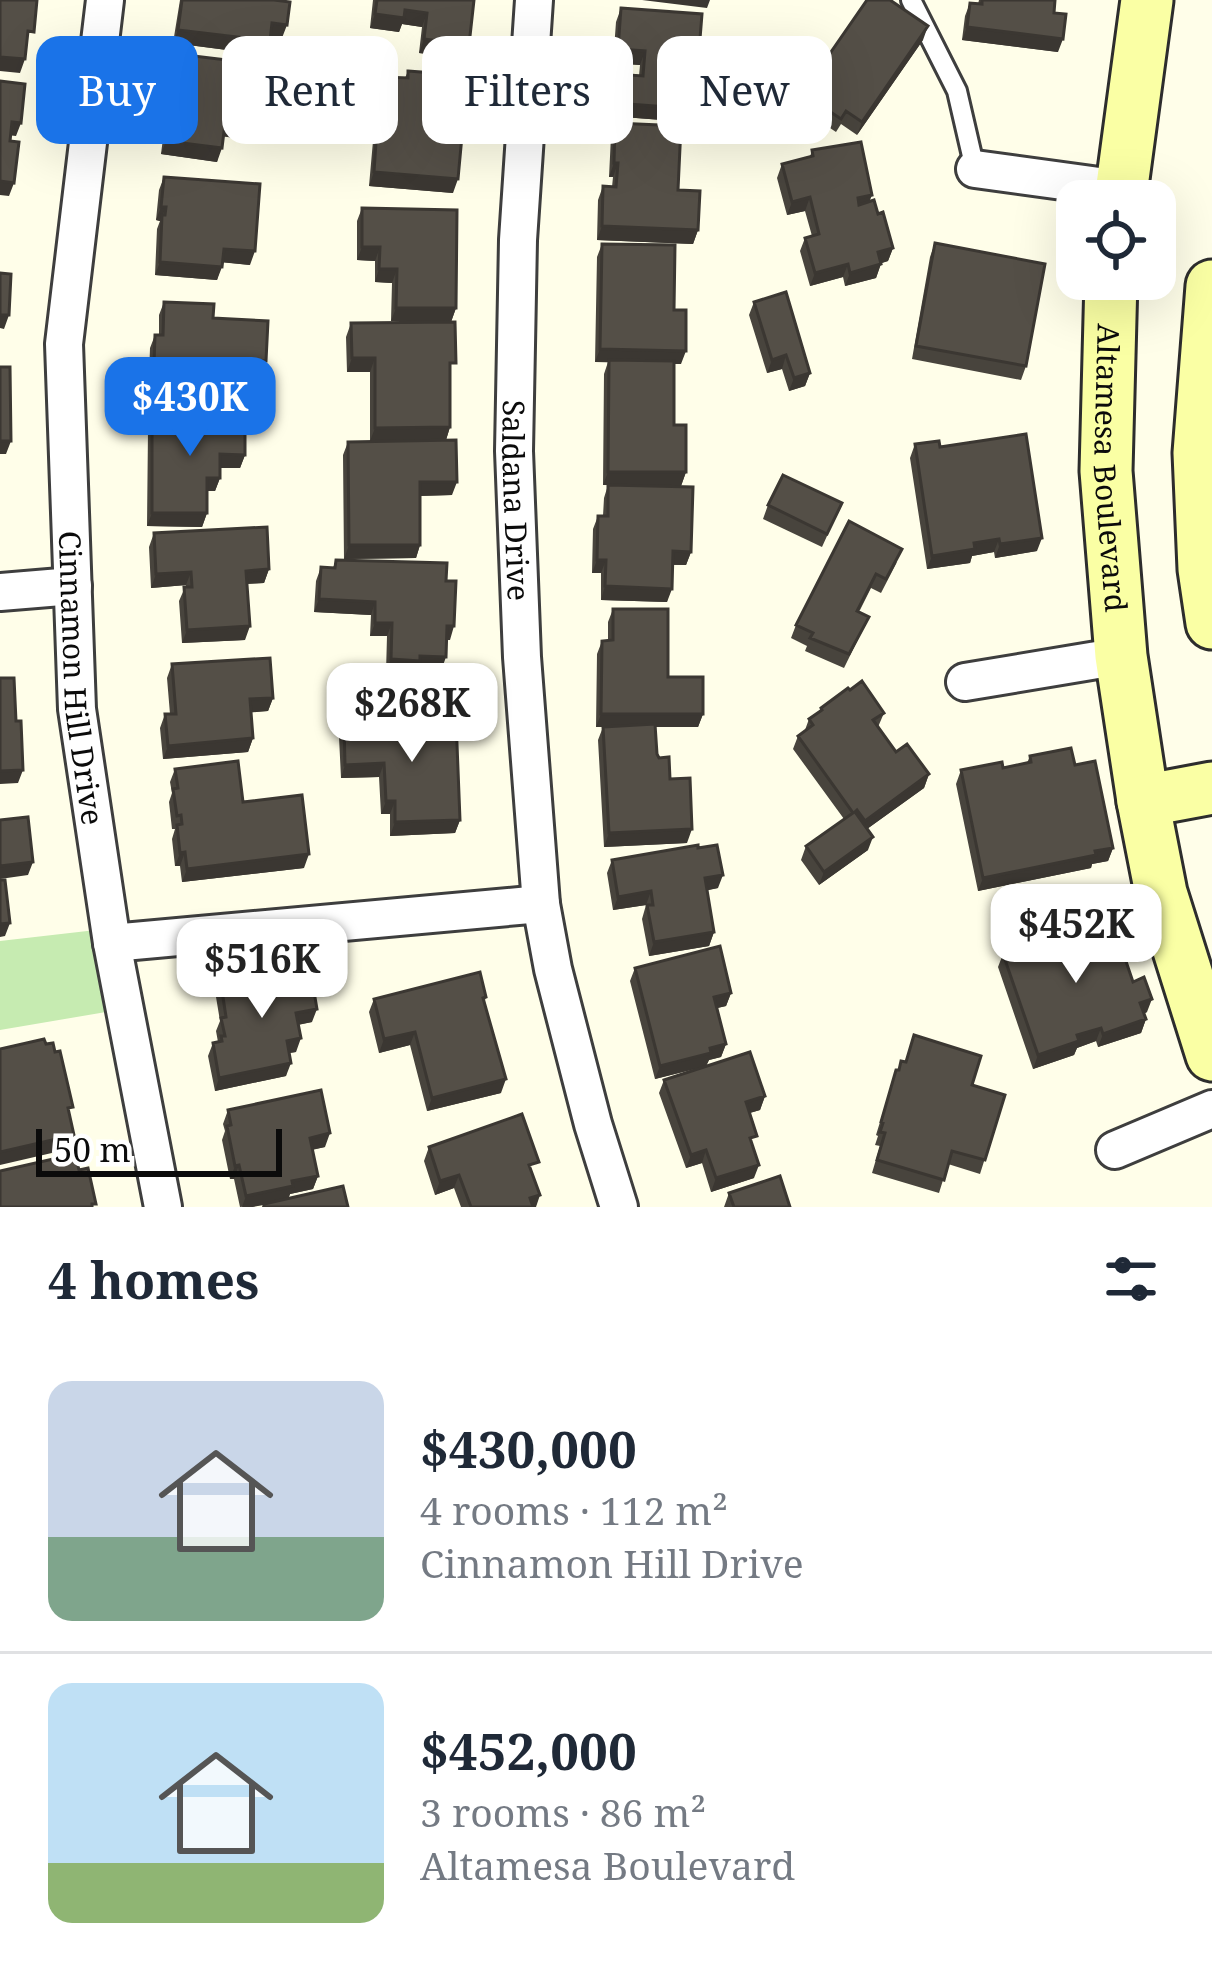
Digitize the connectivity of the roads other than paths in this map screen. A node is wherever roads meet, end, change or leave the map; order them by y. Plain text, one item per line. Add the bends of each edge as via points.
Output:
1 (105, 0) edge
2 (534, 0) edge
3 (911, 0) edge
4 (1148, 0) edge
5 (975, 169) joint
6 (1123, 180) edge
7 (1056, 183) edge
8 (1212, 286) edge
9 (1111, 300) edge
10 (1206, 422) edge
11 (73, 586) junction
12 (0, 592) edge
13 (1212, 623) edge
14 (1121, 656) junction
15 (965, 682) dead end
16 (1212, 788) edge
17 (1143, 801) junction
18 (541, 904) junction
19 (112, 943) junction
20 (1212, 1055) edge
21 (1212, 1109) edge
22 (1115, 1150) dead end
23 (164, 1207) edge
24 (619, 1207) edge

1 - 11 street, Cinnamon Hill Drive via 64,344
2 - 18 street, Saldana Drive via 514,451
3 - 5 lane via 957,91
4 - 6 main road
5 - 7 street
8 - 10 main road
9 - 14 main road, Altamesa Boulevard via 1106,471
10 - 13 main road via 1198,453
11 - 12 street
11 - 19 street, Cinnamon Hill Drive via 77,709
14 - 15 street, Altamesa Boulevard
14 - 17 main road, Altamesa Boulevard
16 - 17 main road
17 - 20 main road, Altamesa Boulevard via 1161,893
18 - 19 street
18 - 24 street, Saldana Drive
19 - 23 street, Cinnamon Hill Drive
21 - 22 street

